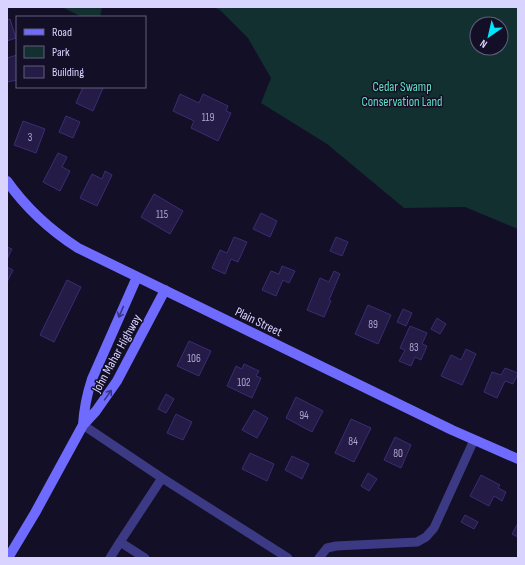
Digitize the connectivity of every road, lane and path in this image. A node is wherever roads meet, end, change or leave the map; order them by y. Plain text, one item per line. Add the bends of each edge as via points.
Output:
1 (7, 181) edge
2 (137, 277) junction
3 (165, 290) junction
4 (83, 425) junction
5 (474, 440) junction
6 (518, 459) edge
7 (162, 478) junction
8 (120, 542) junction
9 (8, 558) edge
10 (110, 558) edge
11 (146, 558) edge
12 (288, 558) edge
13 (319, 558) edge

1 - 2 main road, Plain Street via 43,222 65,239
2 - 3 main road, Plain Street
2 -> 4 main road, John Mahar Highway via 87,392
4 -> 3 main road, John Mahar Highway via 115,384
3 - 5 main road, Plain Street
4 - 7 lane
4 - 9 main road, John Mahar Highway
5 - 6 main road, Plain Street
5 - 13 lane via 434,528 426,538 417,542 336,546 327,548
7 - 8 lane
7 - 12 lane
8 - 10 lane
8 - 11 lane

